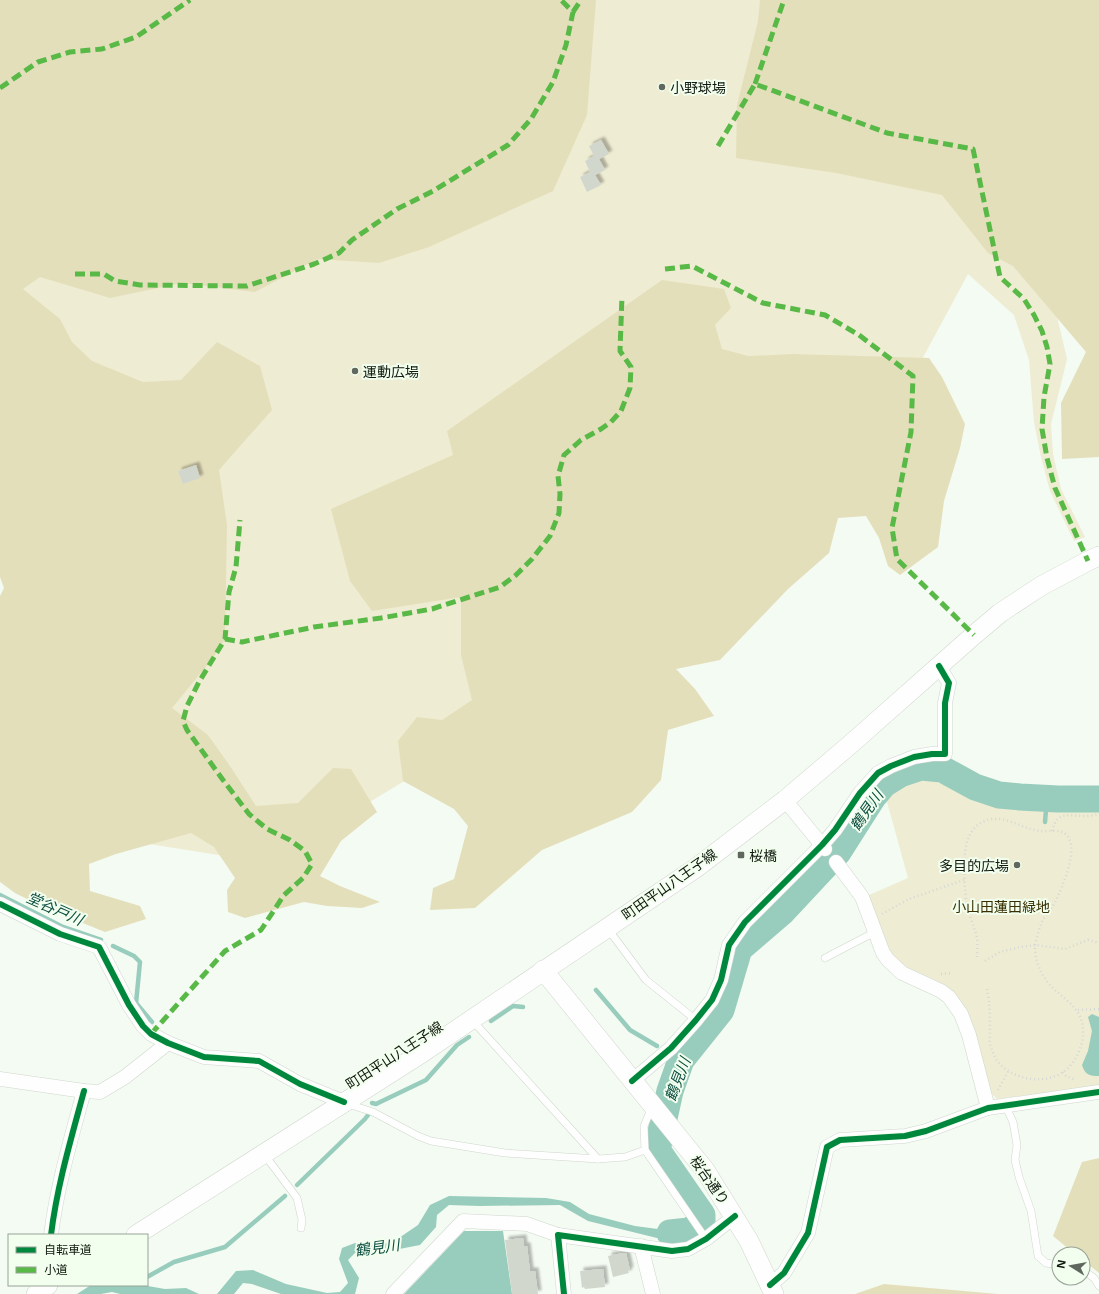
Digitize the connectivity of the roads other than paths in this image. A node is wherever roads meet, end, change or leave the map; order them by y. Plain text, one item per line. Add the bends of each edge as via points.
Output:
1 (1099, 556) edge
2 (940, 666) junction
3 (785, 800) junction
4 (829, 853) junction
5 (0, 904) edge
6 (873, 926) junction
7 (607, 927) junction
8 (825, 958) dead end
9 (542, 970) junction
10 (472, 1019) junction
11 (696, 1020) junction
12 (168, 1043) junction
13 (0, 1078) edge
14 (632, 1081) junction
15 (84, 1091) junction
16 (1099, 1092) edge
17 (344, 1102) junction
18 (1005, 1105) junction
19 (653, 1106) junction
20 (988, 1108) junction
21 (645, 1150) junction
22 (263, 1154) junction
23 (598, 1159) junction
24 (735, 1216) junction
25 (301, 1228) dead end
26 (52, 1234) edge
27 (138, 1234) edge
28 (558, 1235) junction
29 (704, 1236) junction
30 (641, 1246) junction
31 (1051, 1264) edge
32 (1091, 1276) edge
33 (1099, 1286) edge
34 (772, 1290) edge
35 (393, 1294) edge
36 (564, 1294) edge
37 (653, 1294) edge

1 - 2 main road, 町田平山八王子線 via 1041,586 1000,613
2 - 3 main road, 町田平山八王子線
2 - 4 street via 949,683 945,703 945,754 914,757 878,773 860,793 835,830
3 - 4 street
3 - 7 main road, 町田平山八王子線 via 696,868
4 - 6 street via 862,897
4 - 11 street via 745,922 729,946 721,980 712,1000
5 - 12 street via 60,934 99,947 128,1005 143,1026 151,1034
6 - 8 lane
6 - 20 street via 883,953 894,967 941,991 962,1014
7 - 9 main road, 町田平山八王子線
7 - 11 lane via 646,980
9 - 10 main road, 町田平山八王子線
9 - 14 main road
10 - 17 main road, 町田平山八王子線
10 - 23 lane
11 - 14 street via 671,1048
12 - 15 street via 125,1077 100,1092
12 - 17 street via 204,1057 259,1061 300,1084
13 - 15 street
14 - 19 main road
15 - 26 street via 55,1206
16 - 18 street
17 - 22 main road, 町田平山八王子線
17 - 23 lane via 373,1112 431,1141 505,1153
18 - 20 street
18 - 31 lane via 1013,1122 1017,1145 1015,1160 1031,1211 1038,1256
19 - 21 lane via 644,1126
19 - 24 main road, 桜台通り via 705,1170
20 - 34 street via 926,1131 905,1136 840,1140 827,1147 808,1233
21 - 23 lane via 625,1157
21 - 29 lane
22 - 25 lane via 297,1198 302,1220
22 - 27 main road, 町田平山八王子線
24 - 29 street
24 - 34 main road, 桜台通り
28 - 30 street
28 - 35 street via 526,1224 463,1221
28 - 36 street
29 - 30 street via 688,1249 672,1251
30 - 37 street
32 - 33 lane

